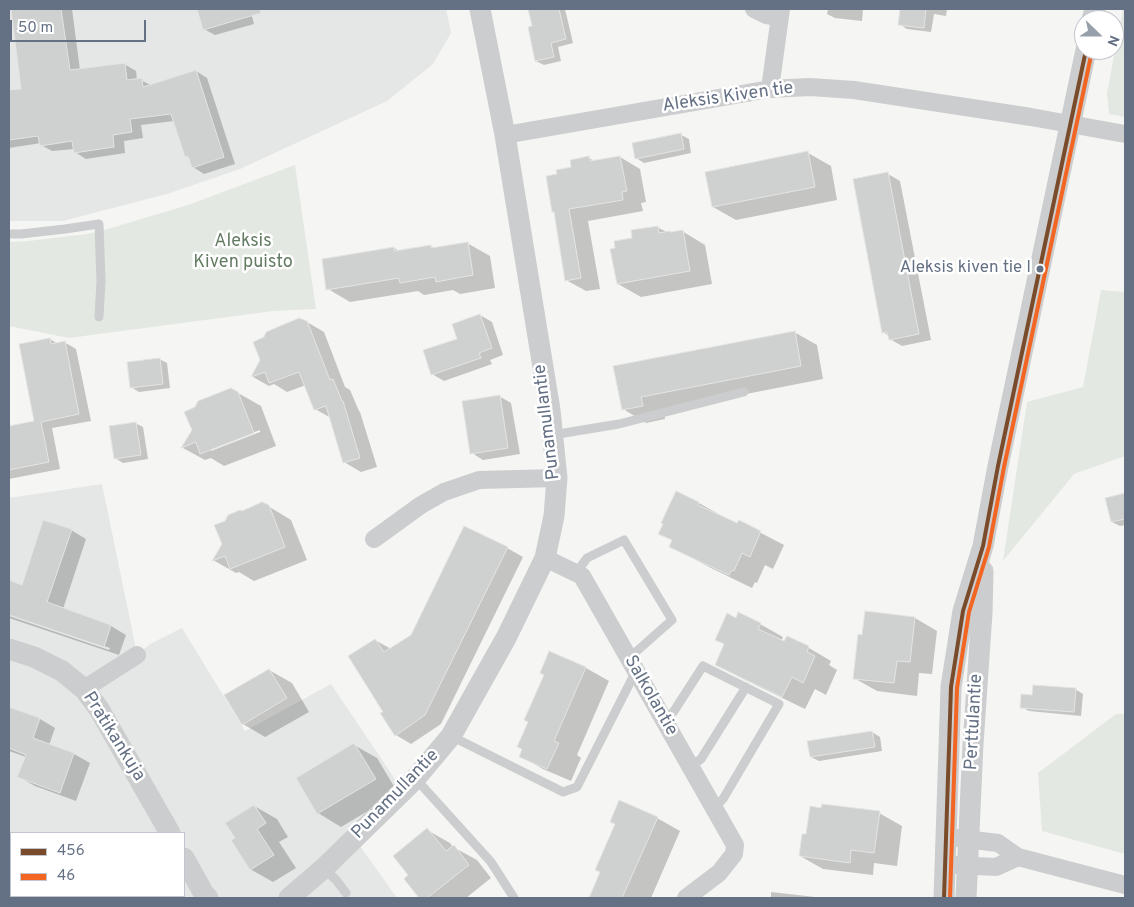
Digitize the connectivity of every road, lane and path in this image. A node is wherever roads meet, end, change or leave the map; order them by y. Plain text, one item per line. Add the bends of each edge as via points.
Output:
1 (480, 9) edge
2 (754, 9) edge
3 (780, 13) edge
4 (1084, 60) edge
5 (770, 89) junction
6 (1070, 124) junction
7 (1125, 134) edge
8 (506, 135) junction
9 (9, 234) edge
10 (99, 317) dead end
11 (744, 392) dead end
12 (552, 435) junction
13 (557, 478) junction
14 (374, 539) dead end
15 (983, 546) junction
16 (545, 558) junction
17 (576, 573) junction
18 (9, 651) edge
19 (138, 654) dead end
20 (632, 665) junction
21 (746, 687) junction
22 (84, 689) junction
23 (664, 721) junction
24 (451, 736) junction
25 (690, 767) junction
26 (415, 779) junction
27 (714, 808) junction
28 (169, 832) edge
29 (947, 837) junction
30 (969, 839) junction
31 (1018, 857) junction
32 (185, 860) edge
33 (945, 864) junction
34 (968, 865) junction
35 (324, 868) junction
36 (1125, 885) edge
37 (346, 893) dead end
38 (208, 898) edge
39 (289, 898) edge
40 (514, 898) edge
41 (686, 898) edge
42 (944, 898) edge
43 (966, 898) edge

1 - 8 street, Punamullantie
2 - 3 street via 766,15
3 - 5 street
4 - 6 street, Perttulantie
5 - 6 street, Aleksis Kiven tie via 854,90
5 - 8 street, Aleksis Kiven tie
6 - 7 street, Aleksis Kiven tie
6 - 15 street, Perttulantie
8 - 12 street, Punamullantie
9 - 10 lane via 99,224
11 - 12 lane via 619,424
12 - 13 street, Punamullantie
13 - 14 street via 479,480 444,492
13 - 16 street, Punamullantie via 554,516
15 - 29 street, Perttulantie via 962,611 951,687
15 - 30 street, Perttulantie
16 - 17 street, Salkolantie
16 - 24 street, Punamullantie via 506,638
17 - 20 street, Salkolantie via 582,576
17 - 20 lane via 587,558 624,540 672,620
18 - 22 street, Pratikankuja via 34,657 62,671
19 - 22 street
20 - 23 street, Salkolantie
20 - 24 lane via 577,786 563,792
21 - 23 lane via 703,666
21 - 25 lane via 701,759
21 - 27 lane via 779,704 723,799
22 - 28 street, Pratikankuja via 99,709
23 - 25 street, Salkolantie
24 - 26 street, Punamullantie
25 - 27 street, Salkolantie
26 - 35 street, Punamullantie
26 - 40 lane via 491,862
27 - 41 street, Salkolantie via 735,845 734,854 718,873
29 - 30 street
29 - 33 street, Perttulantie
30 - 31 street via 998,842
30 - 34 street, Perttulantie
31 - 34 street via 996,867
31 - 36 street
32 - 38 street
33 - 34 street
33 - 42 street, Perttulantie
34 - 43 street, Perttulantie
35 - 37 lane
35 - 39 street, Punamullantie

